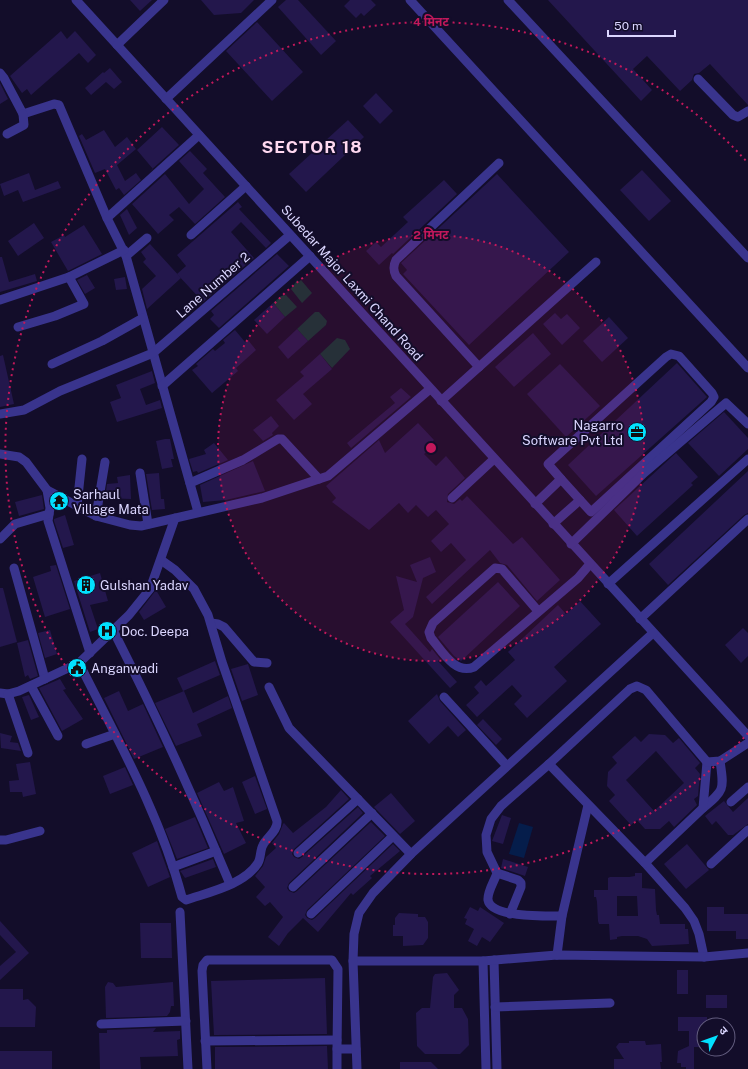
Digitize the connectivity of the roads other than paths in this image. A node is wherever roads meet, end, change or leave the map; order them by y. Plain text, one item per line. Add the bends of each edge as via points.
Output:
1 (76, 0) edge
2 (164, 0) edge
3 (272, 0) edge
4 (410, 0) edge
5 (510, 1) edge
6 (117, 45) junction
7 (0, 73) edge
8 (698, 79) dead end
9 (166, 98) junction
10 (748, 111) edge
11 (22, 114) junction
12 (7, 134) dead end
13 (199, 135) junction
14 (499, 163) dead end
15 (246, 186) junction
16 (107, 218) junction
17 (191, 235) dead end
18 (290, 235) junction
19 (147, 238) dead end
20 (125, 253) junction
21 (310, 256) junction
22 (748, 258) edge
23 (596, 262) dead end
24 (69, 277) junction
25 (0, 300) edge
26 (143, 318) junction
27 (18, 327) dead end
28 (153, 353) junction
29 (52, 364) dead end
30 (479, 367) junction
31 (748, 368) edge
32 (162, 386) junction
33 (430, 389) junction
34 (441, 401) junction
35 (0, 414) edge
36 (748, 424) edge
37 (0, 454) edge
38 (82, 458) dead end
39 (494, 459) junction
40 (748, 459) edge
41 (105, 462) dead end
42 (140, 473) dead end
43 (319, 479) junction
44 (561, 479) junction
45 (190, 483) junction
46 (47, 490) junction
47 (452, 498) dead end
48 (580, 500) junction
49 (535, 504) junction
50 (77, 506) junction
51 (198, 512) junction
52 (49, 514) junction
53 (96, 516) junction
54 (175, 518) junction
55 (748, 519) edge
56 (148, 524) junction
57 (553, 524) junction
58 (0, 539) edge
59 (572, 544) junction
60 (161, 560) junction
61 (590, 564) junction
62 (14, 568) dead end
63 (608, 584) junction
64 (538, 611) junction
65 (640, 619) junction
66 (211, 623) junction
67 (113, 630) junction
68 (653, 633) junction
69 (90, 653) junction
70 (79, 663) junction
71 (267, 663) dead end
72 (45, 679) junction
73 (31, 686) junction
74 (269, 686) dead end
75 (3, 695) edge
76 (444, 697) dead end
77 (115, 734) junction
78 (58, 736) dead end
79 (748, 736) edge
80 (748, 743) edge
81 (86, 744) dead end
82 (28, 753) dead end
83 (720, 761) junction
84 (707, 762) junction
85 (549, 764) junction
86 (508, 766) junction
87 (748, 787) edge
88 (358, 799) junction
89 (731, 802) dead end
90 (588, 805) junction
91 (703, 808) junction
92 (372, 813) junction
93 (748, 830) edge
94 (40, 831) dead end
95 (393, 836) junction
96 (0, 840) edge
97 (216, 851) junction
98 (298, 853) dead end
99 (410, 854) junction
100 (644, 862) junction
101 (711, 864) dead end
102 (173, 867) junction
103 (498, 873) junction
104 (230, 884) junction
105 (293, 887) dead end
106 (180, 912) dead end
107 (311, 914) dead end
108 (510, 914) junction
109 (562, 916) junction
110 (748, 952) edge
111 (557, 955) junction
112 (704, 957) junction
113 (494, 960) junction
114 (352, 961) junction
115 (483, 961) junction
116 (610, 1003) dead end
117 (495, 1007) junction
118 (186, 1021) junction
119 (100, 1024) dead end
120 (205, 1041) junction
121 (496, 1041) junction
122 (485, 1042) junction
123 (337, 1045) junction
124 (356, 1049) junction
125 (188, 1069) edge
126 (207, 1069) edge
127 (337, 1069) edge
128 (357, 1069) edge
129 (486, 1069) edge
130 (497, 1069) edge

1 - 6 street, Subedar Major Laxmi Chand Road
2 - 6 street
3 - 9 street
4 - 31 street
5 - 22 street
6 - 9 street, Subedar Major Laxmi Chand Road
7 - 11 street
8 - 10 street via 733,115 738,117
9 - 13 street, Subedar Major Laxmi Chand Road
11 - 12 street via 24,125
11 - 16 street via 54,104 59,105
13 - 15 street, Subedar Major Laxmi Chand Road
13 - 16 street
14 - 30 street via 396,260 393,270
15 - 17 street
15 - 18 street, Subedar Major Laxmi Chand Road
16 - 20 street
18 - 21 street, Subedar Major Laxmi Chand Road
18 - 28 street, Lane Number 2
19 - 20 street
20 - 24 street
20 - 26 street
21 - 32 street
21 - 33 street, Subedar Major Laxmi Chand Road
23 - 30 street
24 - 25 street
24 - 27 street via 84,304
26 - 28 street
26 - 29 street via 102,341
28 - 32 street
28 - 35 street, Lane Number 2 via 60,391 24,410
30 - 34 street
32 - 45 street
33 - 34 street, Subedar Major Laxmi Chand Road
33 - 43 street via 338,468
34 - 39 street, Subedar Major Laxmi Chand Road
36 - 59 street via 726,403 644,473
37 - 46 street via 19,457 26,462
38 - 50 street
39 - 47 street
39 - 49 street, Subedar Major Laxmi Chand Road
40 - 63 street
41 - 53 street
42 - 56 street
43 - 45 street via 282,439 278,439 243,460
43 - 51 street via 262,498
44 - 48 street
44 - 48 street via 548,464 666,357 672,354 680,356 712,393 714,397 711,402 591,512
44 - 49 street
45 - 51 street
46 - 50 street
46 - 52 street
48 - 57 street
49 - 57 street, Subedar Major Laxmi Chand Road
50 - 53 street
51 - 54 street
52 - 58 street via 15,524
52 - 69 street via 51,534
53 - 56 street via 130,525
54 - 56 street
54 - 60 street
55 - 65 street
57 - 59 street, Subedar Major Laxmi Chand Road
59 - 61 street, Subedar Major Laxmi Chand Road
60 - 66 street via 175,570 194,590
60 - 67 street via 150,589
61 - 63 street, Subedar Major Laxmi Chand Road
61 - 64 street via 578,578
62 - 72 street
63 - 65 street, Subedar Major Laxmi Chand Road
64 - 64 street via 468,670 457,668 428,632 433,623 495,568 502,569
65 - 68 street, Subedar Major Laxmi Chand Road
66 - 71 street via 224,627 254,662
66 - 104 street via 277,824 263,845 258,862
67 - 69 street
67 - 97 street via 156,714
68 - 79 street, Subedar Major Laxmi Chand Road
68 - 86 street
69 - 70 street
70 - 72 street
70 - 77 street
72 - 73 street
73 - 75 street
73 - 78 street
74 - 88 street via 289,728
75 - 82 street
76 - 86 street
77 - 81 street
77 - 102 street via 154,814
80 - 83 street
83 - 84 street
83 - 91 street via 723,782 721,790
84 - 85 street via 646,690 638,686 630,689
84 - 91 street
85 - 90 street
85 - 103 street via 501,806 491,819 486,835 487,852
86 - 99 street
87 - 89 street
88 - 92 street
88 - 98 street
90 - 100 street
90 - 109 street
91 - 100 street
92 - 95 street
92 - 105 street
93 - 101 street
94 - 96 street
95 - 99 street
95 - 107 street
97 - 102 street
97 - 104 street
99 - 114 street via 373,893 359,913
100 - 112 street via 694,921 700,934
102 - 104 street via 182,897 186,900
103 - 108 street via 488,898 489,903
103 - 108 street via 521,883
106 - 118 street
108 - 109 street
109 - 111 street
110 - 112 street
111 - 112 street
111 - 113 street
113 - 115 street
113 - 117 street
114 - 115 street
114 - 124 street
115 - 122 street
116 - 117 street
117 - 121 street
118 - 119 street
118 - 125 street
120 - 123 street
120 - 123 street via 202,971 208,960 332,960 338,969
120 - 126 street
121 - 122 street
121 - 130 street
122 - 129 street
123 - 124 street
123 - 127 street
124 - 128 street

